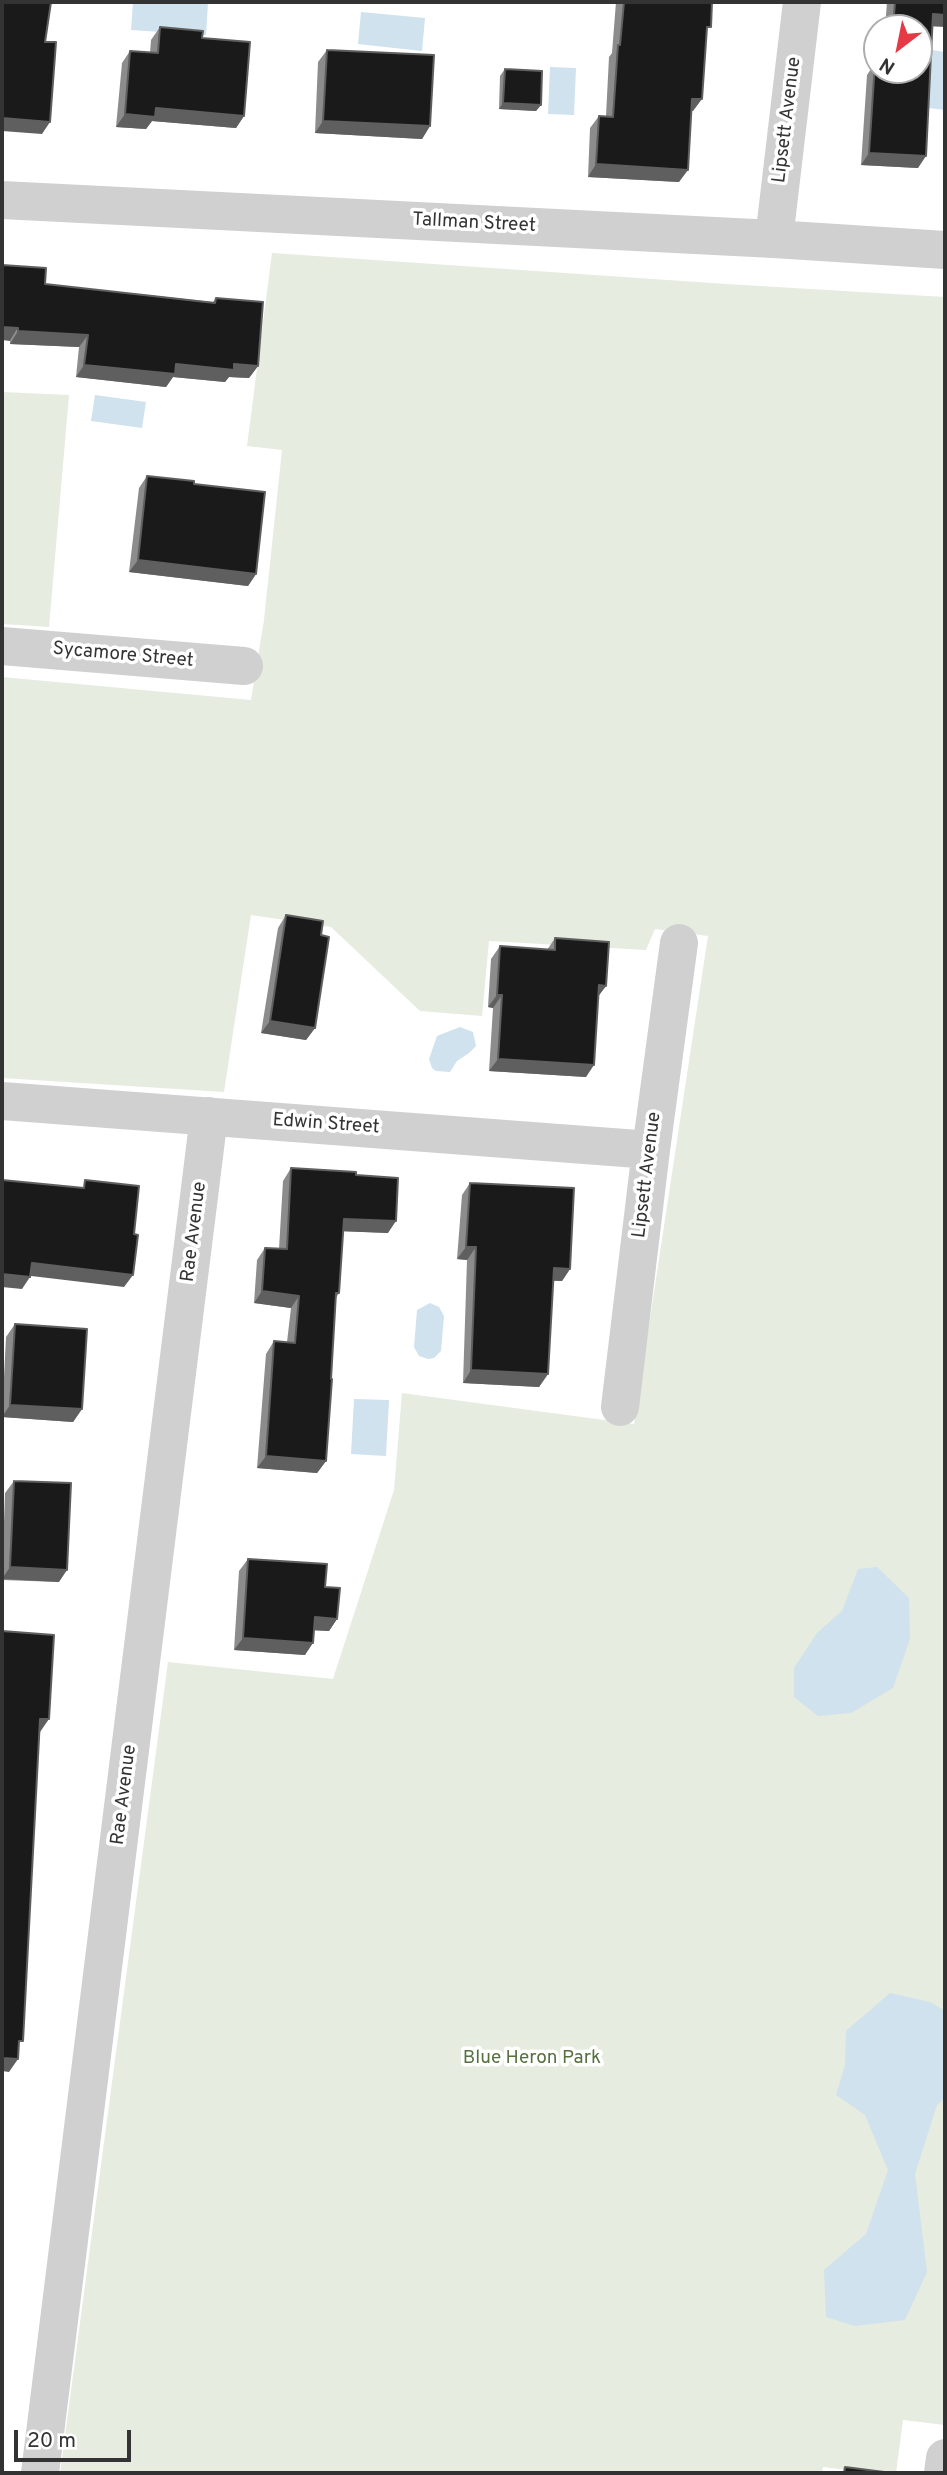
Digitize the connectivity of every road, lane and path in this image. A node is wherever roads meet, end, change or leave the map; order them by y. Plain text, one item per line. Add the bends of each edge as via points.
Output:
1 (802, 2) edge
2 (2, 200) edge
3 (774, 239) junction
4 (945, 250) edge
5 (2, 646) edge
6 (244, 666) dead end
7 (679, 943) dead end
8 (2, 1101) edge
9 (209, 1116) junction
10 (651, 1150) junction
11 (620, 1407) dead end
12 (945, 2458) edge
13 (40, 2473) edge
14 (943, 2473) edge

1 - 3 street, Lipsett Avenue
2 - 3 street, Tallman Street
3 - 4 street, Tallman Street
5 - 6 street, Sycamore Street
7 - 10 street, Lipsett Avenue
8 - 9 street, Edwin Street
9 - 10 street, Edwin Street
9 - 13 street, Rae Avenue
10 - 11 street, Lipsett Avenue
12 - 14 street

